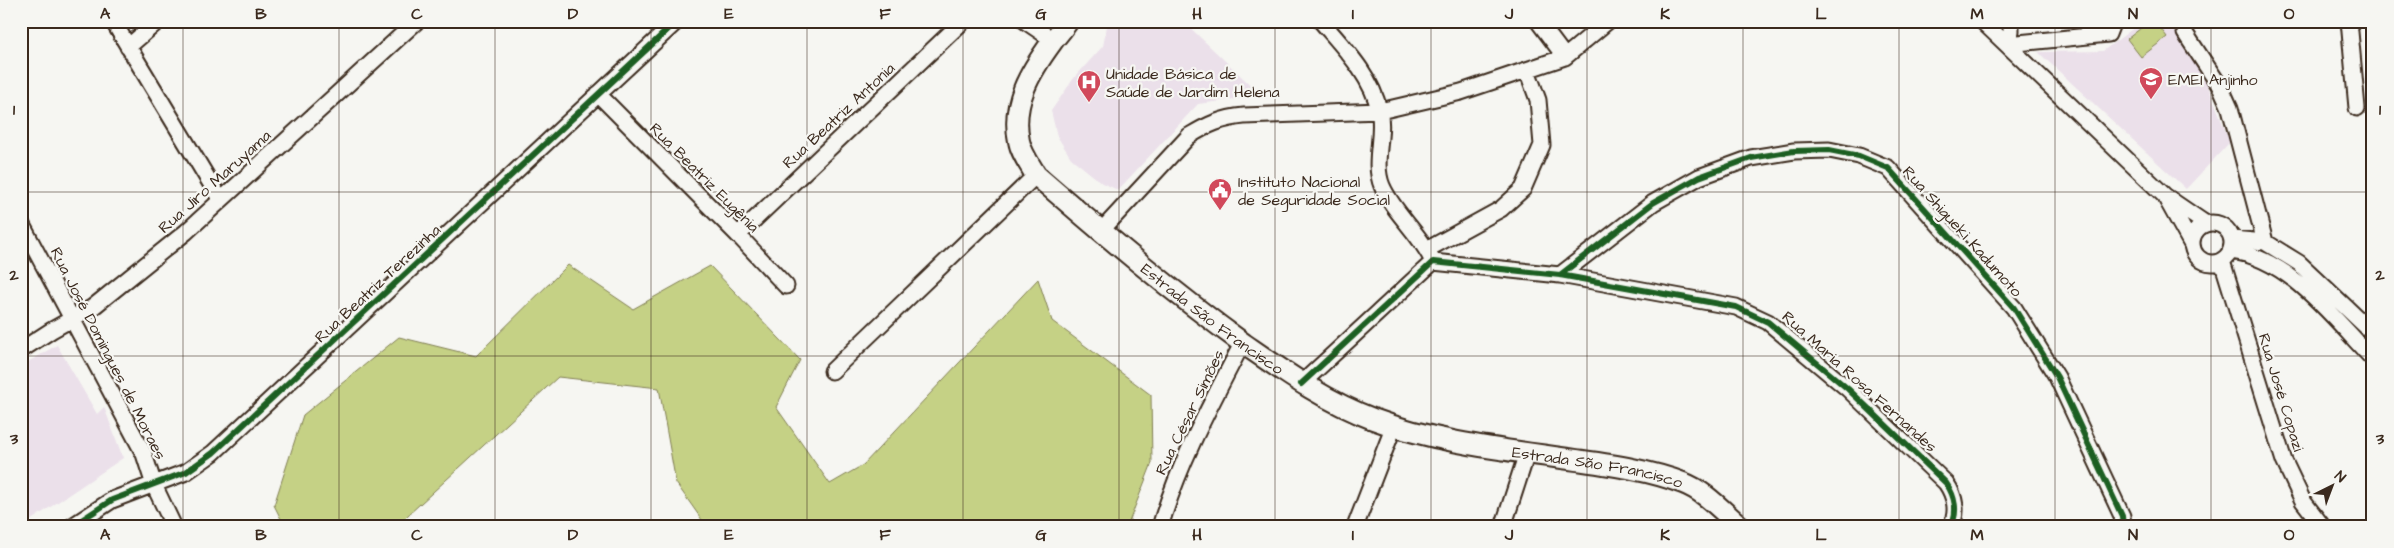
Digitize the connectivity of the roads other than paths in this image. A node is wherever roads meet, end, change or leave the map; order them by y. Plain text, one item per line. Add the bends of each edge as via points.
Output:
1 (114, 21) edge
2 (158, 21) edge
3 (417, 21) edge
4 (677, 21) edge
5 (963, 21) edge
6 (1026, 21) edge
7 (1068, 21) edge
8 (1321, 21) edge
9 (1538, 21) edge
10 (1608, 21) edge
11 (1982, 21) edge
12 (2011, 21) edge
13 (2113, 21) edge
14 (2349, 21) edge
15 (2185, 33) dead end
16 (1053, 40) junction
17 (2008, 44) junction
18 (128, 47) junction
19 (1565, 57) junction
20 (1527, 70) junction
21 (598, 94) junction
22 (2357, 108) dead end
23 (1380, 111) junction
24 (1036, 175) junction
25 (2165, 196) junction
26 (220, 199) junction
27 (21, 223) edge
28 (2206, 224) junction
29 (1101, 231) junction
30 (738, 234) junction
31 (2265, 242) junction
32 (2192, 245) junction
33 (2228, 250) junction
34 (1431, 256) junction
35 (1560, 275) junction
36 (786, 286) dead end
37 (73, 318) junction
38 (2373, 333) edge
39 (1243, 342) junction
40 (21, 350) edge
41 (2373, 359) edge
42 (832, 371) dead end
43 (1300, 384) junction
44 (1394, 426) junction
45 (1527, 453) junction
46 (154, 485) junction
47 (71, 527) edge
48 (174, 527) edge
49 (1160, 527) edge
50 (1355, 527) edge
51 (1503, 527) edge
52 (1741, 527) edge
53 (1950, 527) edge
54 (2123, 527) edge
55 (2323, 527) edge

1 - 18 street
2 - 18 street
3 - 26 street, Rua Jiro Maruyama
4 - 21 street, Rua Beatriz Terezinha
5 - 30 street, Rua Beatriz Antonia
6 - 16 street
7 - 16 main road, Estrada São Francisco
8 - 23 street via 1366,79
9 - 19 street
10 - 19 street
11 - 17 street
12 - 17 street
13 - 17 street via 2108,34
14 - 22 street
15 - 31 street via 2221,88 2230,108
16 - 24 main road, Estrada São Francisco via 1021,94 1017,115 1019,142
17 - 25 street
18 - 26 street
19 - 20 street
20 - 23 street via 1461,92
20 - 34 street via 1538,100 1542,145 1523,189 1501,209
21 - 30 street, Rua Beatriz Eugênia
21 - 46 street, Rua Beatriz Terezinha via 213,453 186,472
23 - 29 street via 1244,116 1224,118 1206,125 1189,136
23 - 34 street via 1379,170 1382,186
24 - 29 main road, Estrada São Francisco
24 - 42 street
25 - 28 street
25 - 32 street
26 - 37 street, Rua Jiro Maruyama via 186,232 93,307
27 - 37 street, Rua José Domingues de Moraes
28 - 32 street via 2195,232
28 - 33 street via 2225,228
29 - 39 main road, Estrada São Francisco via 1153,276
30 - 36 street, Rua Beatriz Eugênia
31 - 33 street
31 - 38 street via 2299,263
32 - 33 street via 2203,261 2216,263
33 - 41 street via 2246,253 2278,267
33 - 55 street, Rua José Copazi via 2284,461 2303,501
34 - 35 street, Rua Maria Rosa Fernandes
34 - 43 street
35 - 53 street, Rua Maria Rosa Fernandes via 1736,306 1768,322 1848,389 1946,483 1955,507
35 - 54 street, Rua Shigueki Kadumoto via 1653,203 1699,177 1751,158 1794,151 1829,150 1859,156 1888,168 2014,308 2057,377 2122,516
37 - 40 street, Rua Jiro Maruyama
37 - 46 street, Rua José Domingues de Moraes via 144,454
39 - 43 main road, Estrada São Francisco
39 - 49 street, Rua César Simões via 1186,452 1172,484
43 - 44 main road, Estrada São Francisco via 1346,408
44 - 45 main road, Estrada São Francisco
44 - 50 street
45 - 51 street
45 - 52 main road, Estrada São Francisco via 1617,466 1684,483
46 - 47 street, Rua Beatriz Terezinha via 112,500
46 - 48 street, Rua José Domingues de Moraes

